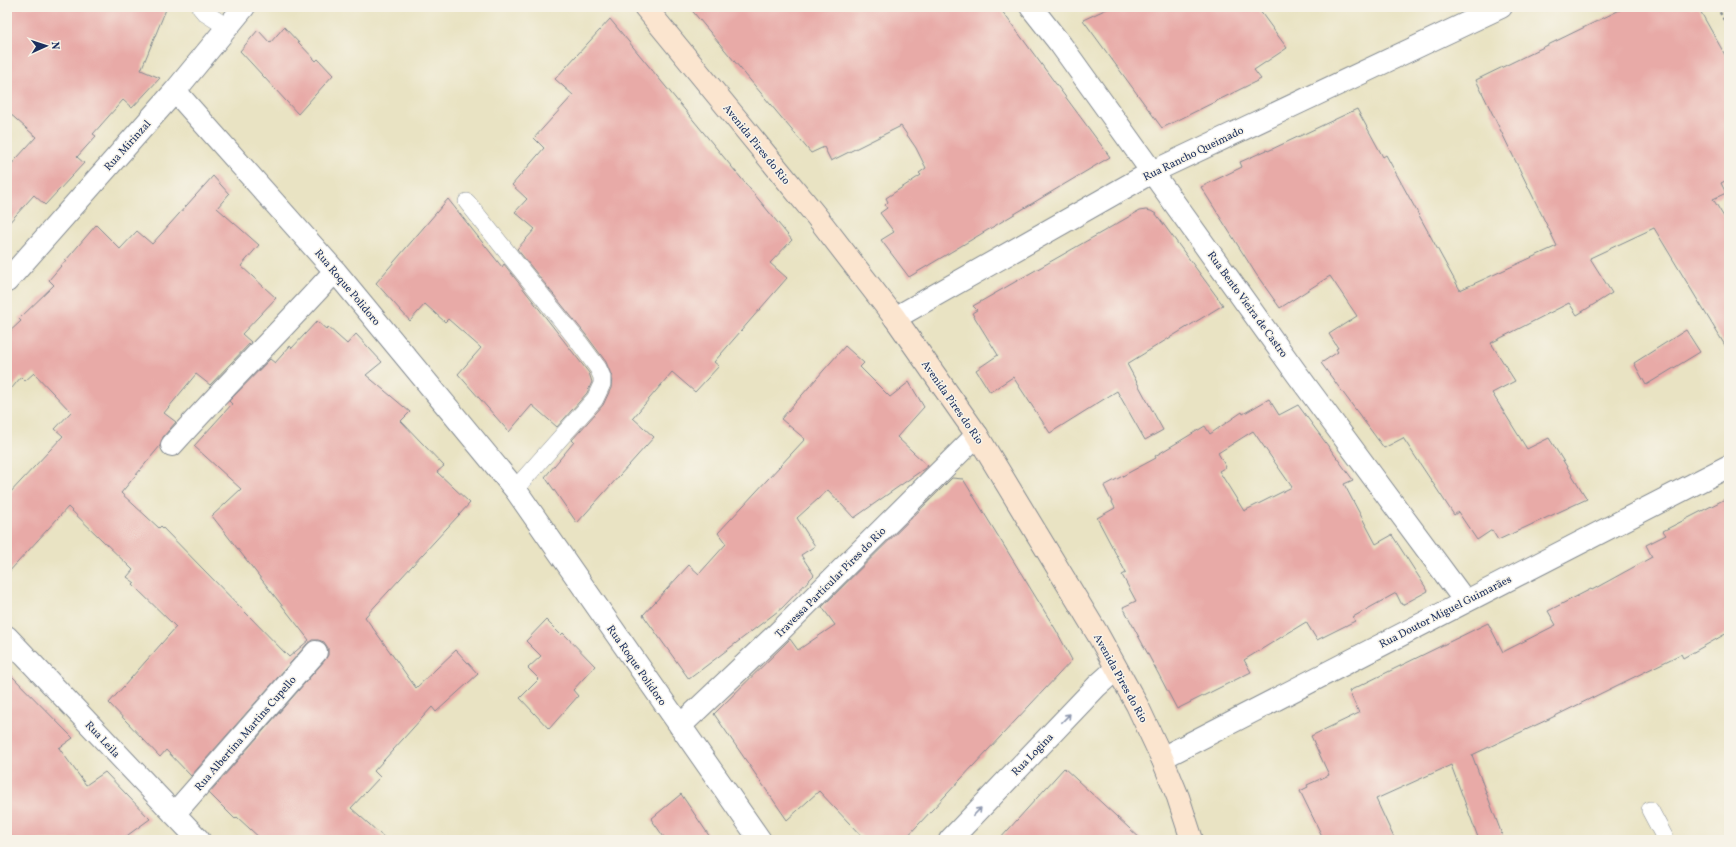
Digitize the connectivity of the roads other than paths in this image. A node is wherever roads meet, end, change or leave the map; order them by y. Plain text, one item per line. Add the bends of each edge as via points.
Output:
1 (200, 7) edge
2 (244, 7) edge
3 (645, 7) edge
4 (1031, 7) edge
5 (1501, 7) edge
6 (227, 27) junction
7 (175, 91) junction
8 (1152, 172) junction
9 (467, 202) dead end
10 (335, 271) junction
11 (7, 281) edge
12 (895, 318) junction
13 (977, 435) junction
14 (172, 445) dead end
15 (1729, 466) edge
16 (514, 489) junction
17 (1465, 601) junction
18 (7, 637) edge
19 (316, 652) dead end
20 (1116, 669) junction
21 (680, 726) junction
22 (1162, 758) junction
23 (1650, 810) dead end
24 (174, 814) junction
25 (199, 840) edge
26 (760, 840) edge
27 (950, 840) edge
28 (1192, 840) edge
29 (1666, 840) edge

1 - 6 lane
2 - 6 street, Rua Mirinzal
3 - 12 main road, Avenida Pires do Rio via 817,217
4 - 8 street, Rua Bento Vieira de Castro
5 - 8 street, Rua Rancho Queimado
6 - 7 street, Rua Mirinzal
7 - 10 street, Rua Roque Polidoro
7 - 11 street, Rua Mirinzal
8 - 12 street, Rua Rancho Queimado
8 - 17 street, Rua Bento Vieira de Castro
9 - 16 lane via 578,341 598,368 602,378 600,391 595,399
10 - 14 street
10 - 16 street, Rua Roque Polidoro
12 - 13 main road, Avenida Pires do Rio
13 - 20 main road, Avenida Pires do Rio via 1097,633
13 - 21 street, Travessa Particular Pires do Rio via 781,630
15 - 17 street, Rua Doutor Miguel Guimarães
16 - 21 street, Rua Roque Polidoro
17 - 22 street, Rua Doutor Miguel Guimarães
18 - 24 street, Rua Leila
19 - 24 street, Rua Albertina Martins Cupello
20 - 22 main road, Avenida Pires do Rio via 1137,705
27 -> 20 street, Rua Logina
21 - 26 street, Rua Roque Polidoro
22 - 28 main road, Avenida Pires do Rio
23 - 29 lane
24 - 25 street, Rua Leila

